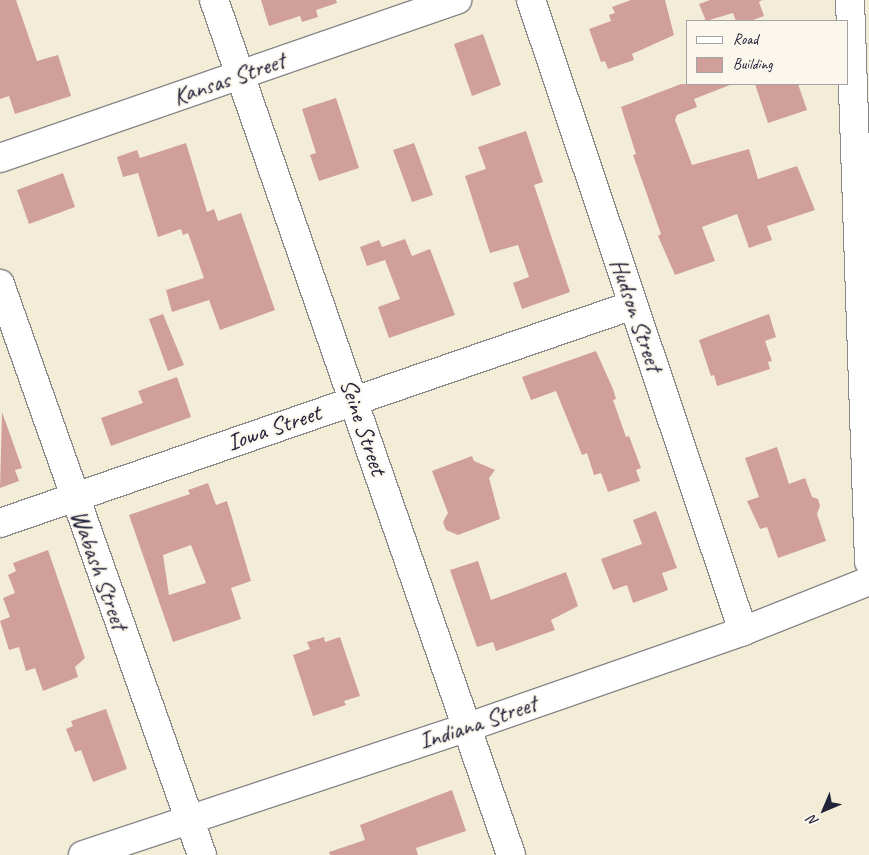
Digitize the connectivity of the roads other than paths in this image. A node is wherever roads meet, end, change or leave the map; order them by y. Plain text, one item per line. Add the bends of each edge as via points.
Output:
1 (214, 0) edge
2 (457, 0) edge
3 (531, 0) edge
4 (850, 0) edge
5 (240, 75) junction
6 (0, 158) edge
7 (0, 284) edge
8 (633, 305) junction
9 (354, 400) junction
10 (74, 498) junction
11 (0, 523) edge
12 (869, 562) edge
13 (869, 581) edge
14 (743, 631) junction
15 (468, 727) junction
16 (189, 819) junction
17 (83, 855) edge
18 (202, 855) edge
19 (511, 855) edge

1 - 5 street, Seine Street
2 - 5 street, Kansas Street
3 - 8 street, Hudson Street
4 - 12 street
5 - 6 street, Kansas Street
5 - 9 street, Seine Street
7 - 10 street, Wabash Street
8 - 9 street, Iowa Street
8 - 14 street, Hudson Street
9 - 10 street, Iowa Street
9 - 15 street, Seine Street
10 - 11 street, Iowa Street
10 - 16 street, Wabash Street
13 - 14 street, Indiana Street
14 - 15 street, Indiana Street
15 - 16 street, Indiana Street
15 - 19 street, Seine Street
16 - 17 street, Indiana Street
16 - 18 street, Wabash Street

